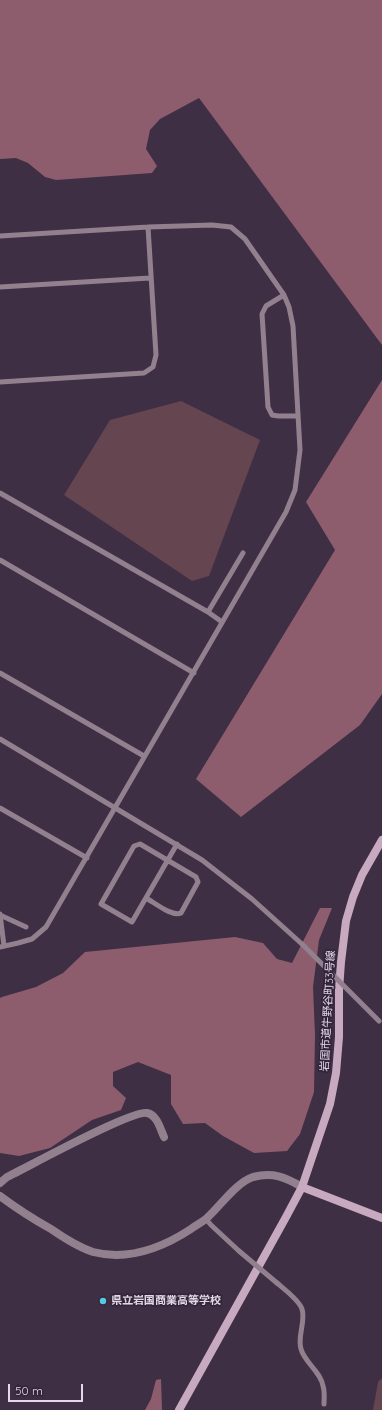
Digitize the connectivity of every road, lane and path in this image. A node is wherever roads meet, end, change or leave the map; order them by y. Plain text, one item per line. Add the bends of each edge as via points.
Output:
1 (148, 227) junction
2 (0, 236) edge
3 (150, 278) junction
4 (0, 287) edge
5 (284, 296) junction
6 (0, 382) edge
7 (298, 416) junction
8 (0, 493) edge
9 (243, 553) dead end
10 (0, 560) edge
11 (208, 612) junction
12 (222, 622) junction
13 (0, 673) edge
14 (194, 674) junction
15 (0, 739) edge
16 (144, 756) junction
17 (115, 807) junction
18 (0, 808) edge
19 (382, 840) edge
20 (177, 844) junction
21 (86, 858) junction
22 (168, 861) junction
23 (146, 898) junction
24 (0, 914) edge
25 (26, 927) dead end
26 (2, 947) edge
27 (381, 1023) edge
28 (164, 1137) dead end
29 (0, 1184) edge
30 (302, 1187) junction
31 (0, 1196) edge
32 (382, 1218) edge
33 (206, 1219) junction
34 (324, 1404) dead end
35 (179, 1410) edge

1 - 2 lane
1 - 3 lane
1 - 5 lane via 212,224 231,227 245,239
3 - 4 lane
3 - 6 lane via 156,355 153,367 144,372
5 - 7 lane via 293,326
5 - 7 lane via 266,306 262,314 268,407 272,414 278,416
7 - 12 lane via 300,450 295,490 286,512
8 - 11 lane
9 - 11 lane
10 - 14 lane
11 - 12 lane
12 - 14 lane
13 - 16 lane
14 - 16 lane
15 - 17 lane
16 - 17 lane
17 - 20 lane
17 - 21 lane
18 - 21 lane
19 - 30 street, 岩国市道牛野谷町33号線 via 362,875 346,920 340,976 336,1073 330,1104
20 - 22 lane
20 - 27 lane, bridge via 252,899 303,945
21 - 26 lane via 46,927 32,939
22 - 23 lane
22 - 23 lane via 196,877 198,882 181,913 172,913
22 - 23 lane via 140,844 134,846 101,904 132,922
24 - 25 lane
24 - 26 lane
28 - 29 street via 155,1117 148,1113 140,1113 7,1177
30 - 32 street
30 - 33 street via 286,1178 268,1174 252,1178 239,1186
30 - 35 street, 岩国市道牛野谷町33号線
31 - 33 street via 69,1241 109,1255 131,1254 152,1249 176,1239
33 - 34 lane, bridge via 302,1309 301,1349 320,1378

